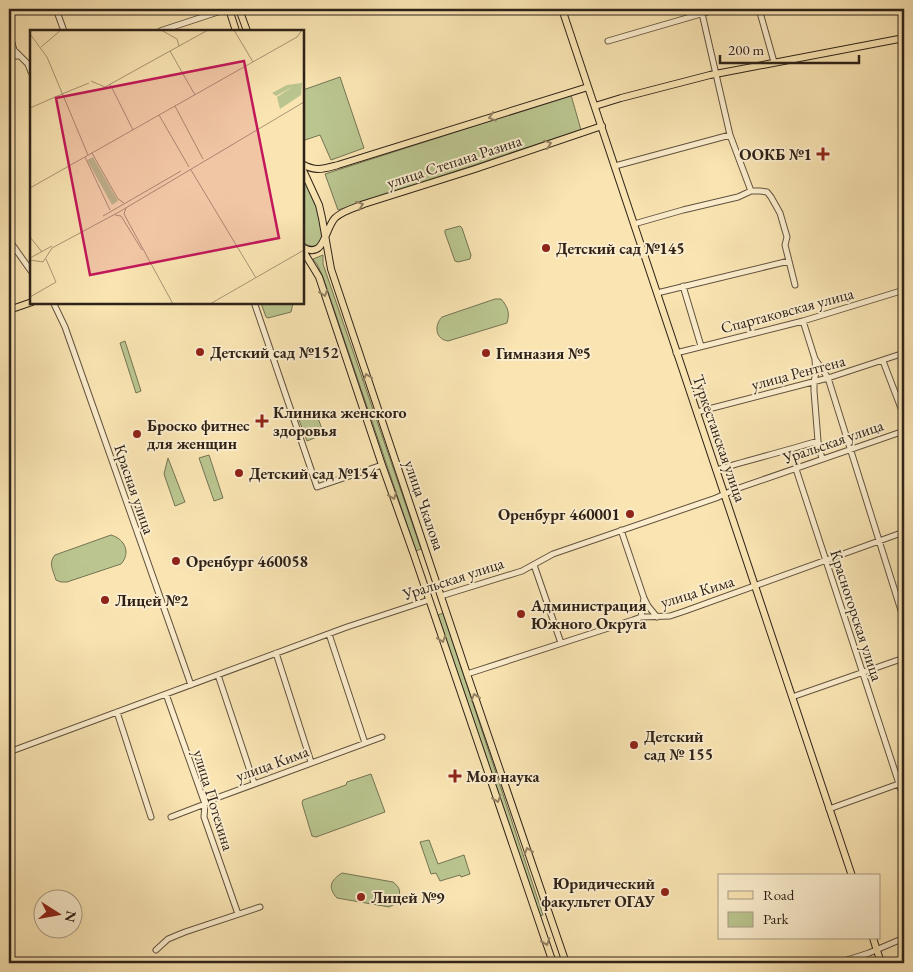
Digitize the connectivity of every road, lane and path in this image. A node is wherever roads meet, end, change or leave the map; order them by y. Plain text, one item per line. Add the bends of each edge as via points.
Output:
1 (56, 9) edge
2 (228, 9) edge
3 (239, 9) edge
4 (562, 9) edge
5 (718, 9) edge
6 (759, 9) edge
7 (702, 11) edge
8 (64, 30) edge
9 (163, 30) edge
10 (236, 30) edge
11 (247, 30) edge
12 (9, 33) edge
13 (904, 38) edge
14 (608, 41) dead end
15 (14, 49) junction
16 (9, 55) edge
17 (19, 56) junction
18 (774, 62) junction
19 (30, 69) edge
20 (716, 74) junction
21 (588, 87) junction
22 (595, 106) junction
23 (602, 126) junction
24 (730, 135) junction
25 (304, 165) edge
26 (614, 166) junction
27 (304, 172) edge
28 (751, 191) junction
29 (634, 224) junction
30 (326, 236) junction
31 (9, 240) edge
32 (304, 249) edge
33 (304, 251) edge
34 (789, 261) junction
35 (30, 270) edge
36 (795, 285) dead end
37 (683, 286) junction
38 (904, 290) edge
39 (657, 293) junction
40 (30, 303) edge
41 (55, 304) edge
42 (255, 304) edge
43 (9, 310) edge
44 (803, 321) junction
45 (700, 346) junction
46 (676, 352) junction
47 (904, 353) edge
48 (814, 359) junction
49 (883, 361) junction
50 (828, 378) junction
51 (814, 382) junction
52 (697, 412) junction
53 (904, 416) edge
54 (904, 431) edge
55 (818, 441) junction
56 (850, 450) junction
57 (822, 459) junction
58 (382, 465) junction
59 (796, 468) junction
60 (716, 470) junction
61 (725, 495) junction
62 (621, 530) junction
63 (904, 532) edge
64 (880, 541) junction
65 (426, 551) junction
66 (414, 555) junction
67 (826, 560) junction
68 (534, 565) junction
69 (755, 586) junction
70 (441, 596) junction
71 (644, 598) junction
72 (429, 600) junction
73 (641, 617) junction
74 (658, 617) junction
75 (904, 620) edge
76 (329, 634) junction
77 (561, 643) junction
78 (276, 653) junction
79 (904, 658) edge
80 (863, 672) junction
81 (467, 674) junction
82 (218, 675) junction
83 (191, 685) junction
84 (166, 694) junction
85 (792, 697) junction
86 (117, 712) junction
87 (382, 737) dead end
88 (365, 743) junction
89 (9, 752) edge
90 (311, 762) junction
91 (254, 783) junction
92 (902, 784) edge
93 (904, 799) edge
94 (205, 804) junction
95 (829, 809) junction
96 (151, 817) dead end
97 (171, 817) dead end
98 (851, 874) edge
99 (260, 907) dead end
100 (238, 914) junction
101 (550, 917) junction
102 (539, 921) junction
103 (904, 938) edge
104 (874, 940) edge
105 (156, 950) dead end
106 (876, 950) junction
107 (553, 963) edge
108 (566, 963) edge
109 (838, 963) edge
110 (881, 963) edge

1 - 8 street
2 - 9 street
2 - 10 main road
3 - 11 main road
4 - 21 main road, Туркестанская улица
5 - 7 street
6 - 18 street
7 - 14 street
7 - 20 street
12 - 15 street
13 - 18 main road
15 - 16 street
15 - 17 street
16 - 17 street
17 - 19 street
18 - 20 main road
20 - 22 main road
20 - 24 street
21 - 22 main road, Туркестанская улица
21 -> 25 main road, улица Степана Разина via 338,166 319,170
22 - 23 main road, Туркестанская улица
23 - 26 main road, Туркестанская улица
30 -> 23 main road, улица Степана Разина via 336,218 364,204
24 - 26 street
24 - 28 street
26 - 29 main road, Туркестанская улица
27 - 30 main road, улица Чкалова via 319,205
28 - 29 street
28 - 34 street via 767,192 772,197 787,237 785,245
29 - 39 main road, Туркестанская улица
30 - 32 main road, улица Степана Разина via 317,250
65 -> 30 main road, улица Чкалова via 331,270
31 - 35 street
33 -> 58 main road, улица Чкалова via 319,277
34 - 36 street
34 - 37 street
37 - 39 street
37 - 45 street
38 - 44 street, Спартаковская улица
39 - 46 main road, Туркестанская улица
40 - 43 main road
41 - 83 street, Красная улица
42 - 58 street via 317,487
44 - 45 street, Спартаковская улица
44 - 48 street
45 - 46 street, Спартаковская улица
46 - 52 main road, Туркестанская улица
47 - 49 street, улица Рентгена
48 - 50 street
48 - 51 street
49 - 50 street, улица Рентгена
49 - 53 street
50 - 51 street, улица Рентгена
50 - 56 street
51 - 52 street, улица Рентгена
51 - 55 street
52 - 60 main road, Туркестанская улица
54 - 56 street, Уральская улица
55 - 57 street
55 - 60 street
56 - 57 street, Уральская улица
56 - 64 street
57 - 59 street, Уральская улица
58 -> 66 main road, улица Чкалова
59 - 61 street, Уральская улица
59 - 67 street, Красногорская улица
60 - 61 main road, Туркестанская улица
61 - 62 street, Уральская улица
61 - 69 main road, Туркестанская улица
62 - 68 street, Уральская улица via 554,554
62 - 71 street
63 - 64 street, улица Кима
64 - 67 street, улица Кима
64 - 75 street
65 - 66 main road
65 - 70 main road, улица Чкалова
66 - 72 main road, улица Чкалова
67 - 69 street, улица Кима
67 - 80 street, Красногорская улица
68 - 70 street, Уральская улица
68 - 77 street
69 - 74 street, улица Кима via 670,616
69 - 85 main road, Туркестанская улица
70 - 72 main road, Уральская улица
70 - 81 main road, улица Чкалова
71 - 73 street
71 - 74 street
72 - 76 street, Уральская улица
72 -> 102 main road, улица Чкалова
73 - 74 street, улица Кима
73 - 77 street, улица Кима
76 - 78 street, Уральская улица
76 - 88 street
77 - 81 street, улица Кима
78 - 82 street, Уральская улица
78 - 90 street
79 - 80 street
80 - 85 street
80 - 92 street, Красногорская улица
101 -> 81 main road, улица Чкалова
82 - 83 street, Уральская улица
82 - 91 street
83 - 84 street, Уральская улица
84 - 86 street, Уральская улица
84 - 94 street, улица Потехина
85 - 95 main road, Туркестанская улица
86 - 89 street, Уральская улица
86 - 96 street
87 - 88 street, улица Кима
88 - 90 street, улица Кима
90 - 91 street, улица Кима
91 - 94 street, улица Кима
92 - 93 street, Красногорская улица
92 - 95 street
94 - 97 street, улица Кима
94 - 100 street, улица Потехина via 204,817
95 - 98 main road, Туркестанская улица
99 - 100 street
100 - 105 street via 168,939
101 - 102 main road
101 - 108 main road, улица Чкалова
102 -> 107 main road, улица Чкалова
103 - 106 street
104 - 106 main road
106 - 109 street
106 - 110 main road

